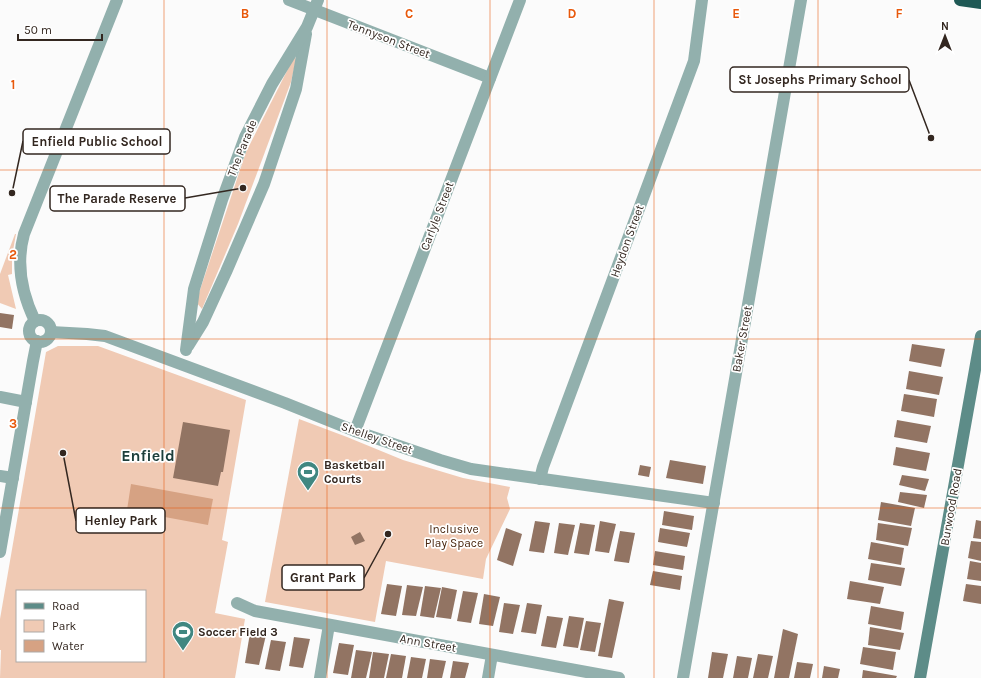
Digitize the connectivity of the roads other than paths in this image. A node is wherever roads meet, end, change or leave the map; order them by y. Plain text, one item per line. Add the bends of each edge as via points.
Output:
1 (117, 0) edge
2 (289, 0) edge
3 (520, 0) edge
4 (702, 0) edge
5 (801, 0) edge
6 (960, 0) edge
7 (981, 3) edge
8 (316, 5) edge
9 (308, 27) junction
10 (490, 78) junction
11 (36, 320) junction
12 (51, 332) junction
13 (981, 336) edge
14 (37, 341) junction
15 (186, 350) junction
16 (180, 365) junction
17 (0, 397) edge
18 (26, 402) junction
19 (355, 431) junction
20 (0, 476) edge
21 (13, 478) junction
22 (540, 479) junction
23 (714, 503) junction
24 (0, 552) edge
25 (237, 603) dead end
26 (329, 625) junction
27 (492, 654) junction
28 (320, 678) edge
29 (488, 678) edge
30 (619, 678) edge
31 (683, 678) edge
32 (920, 678) edge

1 - 11 street via 24,234 21,246 21,277
2 - 8 street, Tennyson Street
3 - 10 street, Carlyle Street
4 - 22 street, Heydon Street via 694,61
5 - 23 street, Baker Street
6 - 7 highway
8 - 9 street, The Parade
8 - 10 street, Tennyson Street
9 - 15 street, The Parade via 296,89 264,184 203,322
9 - 15 street, The Parade via 272,84 245,137 194,289
10 - 19 street, Carlyle Street
11 - 12 street via 47,322
11 - 14 street via 30,325 29,332
12 - 14 street via 46,340
12 - 16 street, Shelley Street via 105,336
13 - 32 main road, Burwood Road
14 - 18 street
15 - 16 street, The Parade
16 - 19 street, Shelley Street
17 - 18 street
18 - 21 street
19 - 22 street, Shelley Street via 471,469
20 - 21 street
21 - 24 street
22 - 23 street, Shelley Street
23 - 31 street, Baker Street
25 - 26 street, Ann Street via 254,611
26 - 27 street, Ann Street
26 - 28 street
27 - 29 street
27 - 30 street, Ann Street

